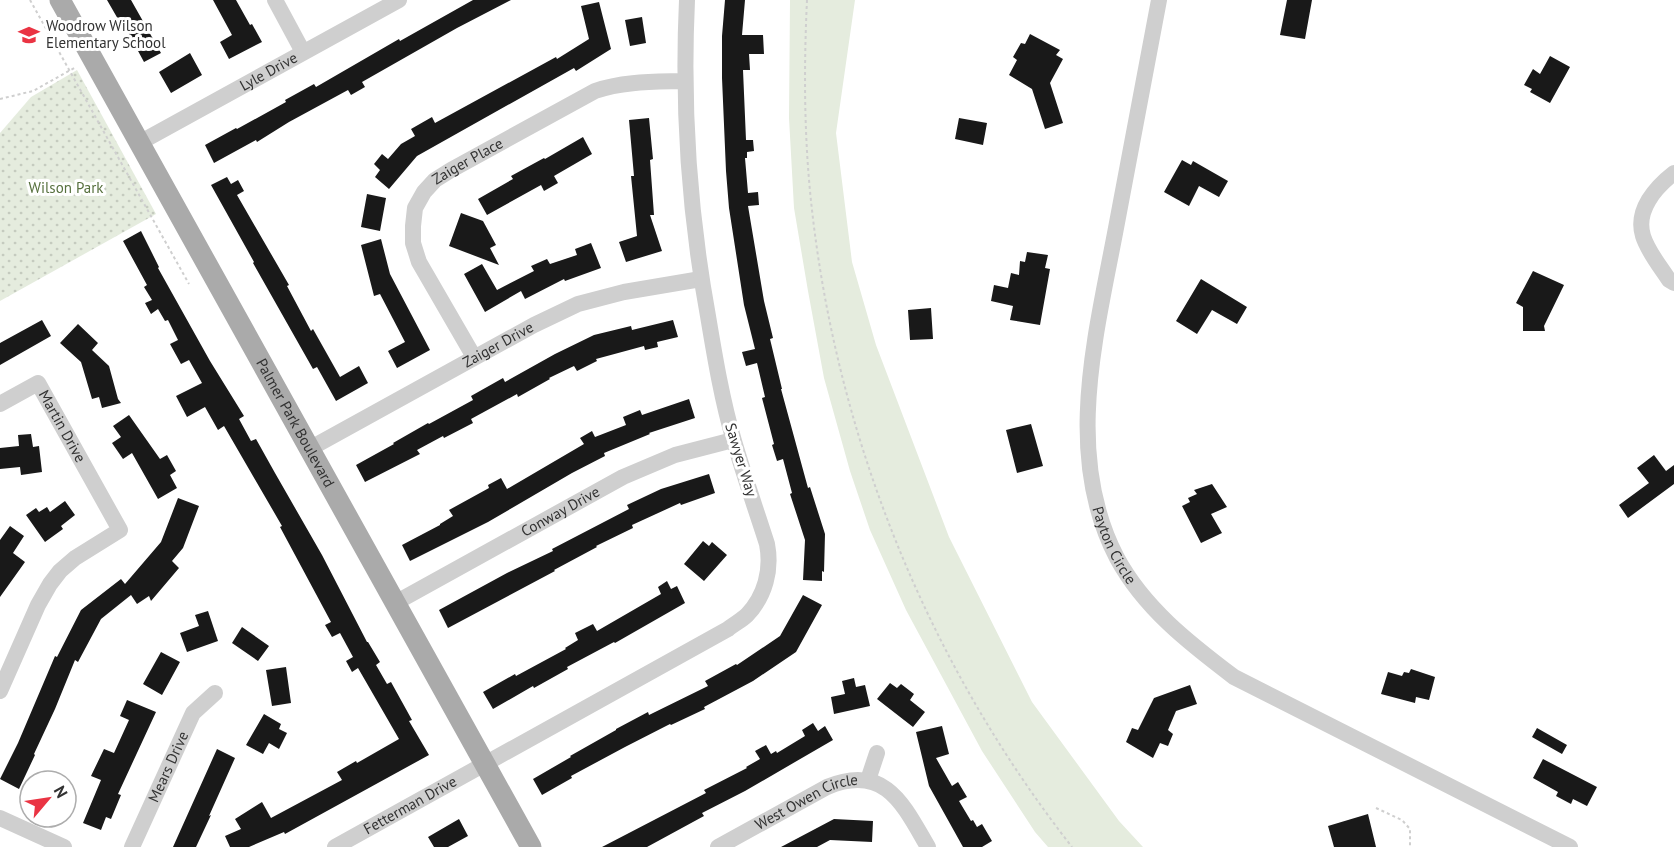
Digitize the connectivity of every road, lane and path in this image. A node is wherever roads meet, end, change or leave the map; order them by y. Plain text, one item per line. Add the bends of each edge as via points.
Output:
1 (30, 0) edge
2 (60, 0) edge
3 (275, 0) edge
4 (399, 0) edge
5 (687, 0) edge
6 (807, 0) edge
7 (1159, 0) edge
8 (303, 52) junction
9 (92, 58) junction
10 (70, 71) junction
11 (685, 81) junction
12 (0, 99) edge
13 (139, 143) junction
14 (1674, 173) edge
15 (700, 279) junction
16 (1674, 283) edge
17 (189, 284) dead end
18 (474, 357) junction
19 (0, 404) edge
20 (733, 440) junction
21 (309, 449) junction
22 (395, 603) junction
23 (0, 691) edge
24 (215, 693) dead end
25 (877, 753) dead end
26 (486, 764) junction
27 (867, 780) junction
28 (1376, 808) dead end
29 (0, 818) edge
30 (925, 842) edge
31 (64, 847) edge
32 (132, 847) edge
33 (335, 847) edge
34 (531, 847) edge
35 (718, 847) edge
36 (1072, 847) edge
37 (1410, 847) edge
38 (1570, 847) edge

1 - 10 path
2 - 9 main road, Palmer Park Boulevard
3 - 8 street
4 - 8 street, Lyle Drive
5 - 11 street, Sawyer Way
6 - 36 path via 807,146 815,231 831,326 858,434 896,542 957,671 998,742
7 - 38 street, Payton Circle via 1094,344 1087,411 1095,499 1118,558 1158,614 1234,677
8 - 13 street, Lyle Drive
9 - 10 path
9 - 13 main road, Palmer Park Boulevard
10 - 12 path via 33,91
10 - 17 path
11 - 15 street, Sawyer Way
11 - 18 street, Zaiger Place via 628,83 595,91 435,180 424,192 415,208 413,243 419,262
13 - 21 main road, Palmer Park Boulevard
14 - 16 street via 1658,186 1642,217 1642,233 1648,248
15 - 18 street, Zaiger Drive via 578,304
15 - 20 street, Sawyer Way
18 - 21 street, Zaiger Drive
19 - 23 street, Martin Drive via 38,383 120,530 60,571 38,605
20 - 22 street, Conway Drive via 675,455 623,477
20 - 26 street, Sawyer Way via 770,559 768,577 756,604 728,629
21 - 22 main road, Palmer Park Boulevard
22 - 26 main road, Palmer Park Boulevard
24 - 32 street, Mears Drive via 193,713
25 - 27 street, West Owen Circle
26 - 33 street, Fetterman Drive
26 - 34 main road, Palmer Park Boulevard
27 - 30 street, West Owen Circle via 893,794
27 - 35 street, West Owen Circle via 841,781 827,787
28 - 37 path via 1402,820 1410,829
29 - 31 street

